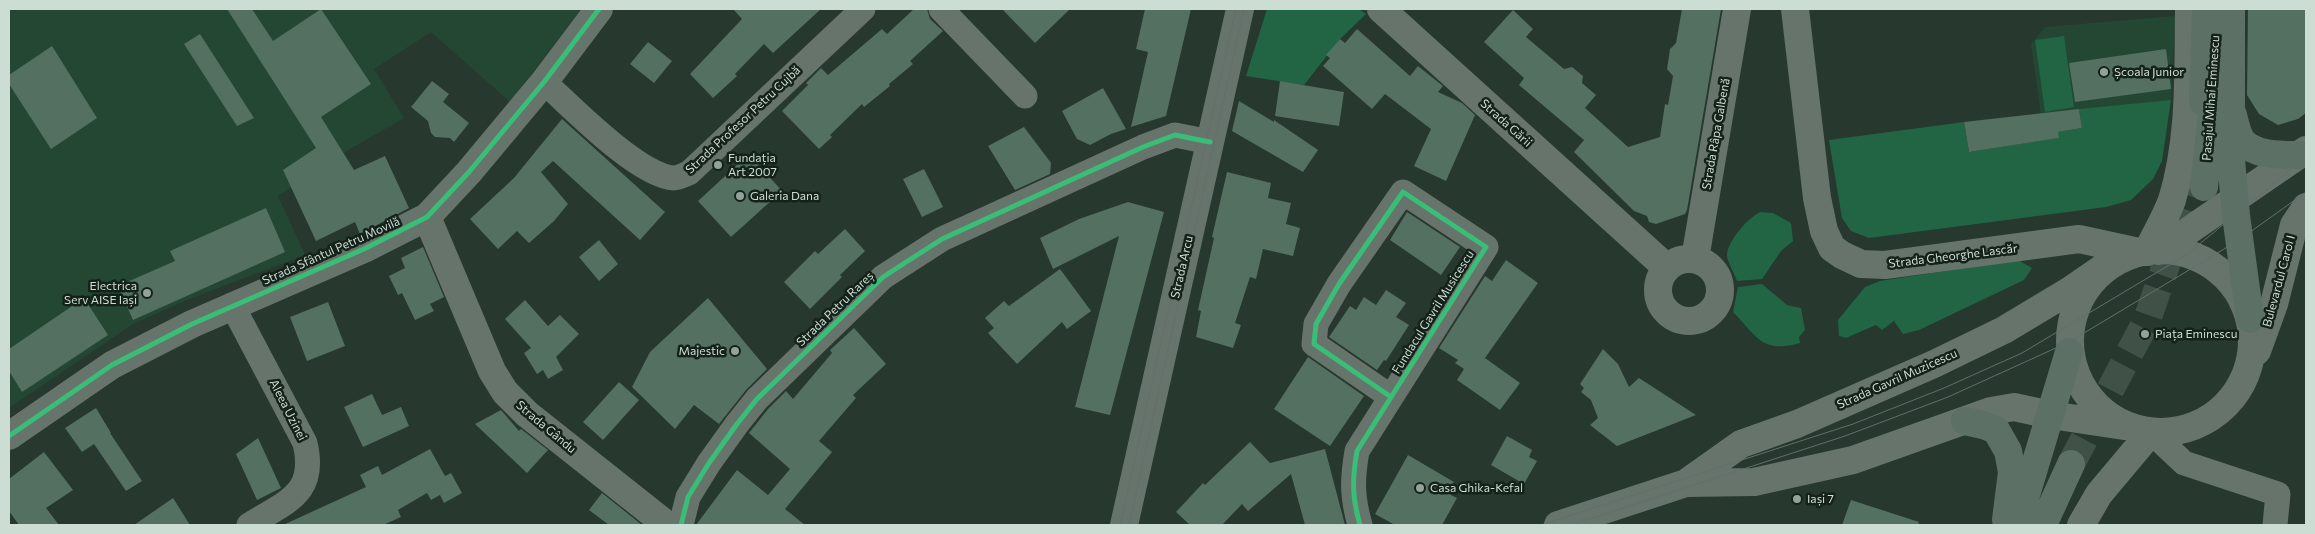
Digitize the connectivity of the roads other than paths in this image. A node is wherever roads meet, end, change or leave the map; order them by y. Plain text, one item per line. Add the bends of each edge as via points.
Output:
1 (598, 9) edge
2 (864, 9) edge
3 (941, 9) edge
4 (1240, 9) edge
5 (1381, 9) edge
6 (1737, 9) edge
7 (1795, 9) edge
8 (2190, 9) edge
9 (2206, 9) edge
10 (2217, 9) edge
11 (2231, 9) edge
12 (544, 82) junction
13 (1025, 96) dead end
14 (2230, 105) junction
15 (1210, 142) junction
16 (2303, 153) edge
17 (2234, 200) junction
18 (2306, 207) edge
19 (427, 217) junction
20 (2148, 252) junction
21 (1695, 259) junction
22 (2104, 267) junction
23 (1667, 268) junction
24 (232, 305) junction
25 (2250, 318) junction
26 (2069, 352) junction
27 (2242, 384) junction
28 (1391, 397) junction
29 (2051, 415) junction
30 (1965, 421) junction
31 (2143, 430) junction
32 (9, 436) edge
33 (1686, 483) junction
34 (249, 525) edge
35 (667, 525) edge
36 (681, 525) edge
37 (1124, 525) edge
38 (1360, 525) edge
39 (1558, 525) edge
40 (2006, 525) edge
41 (2017, 525) edge
42 (2043, 525) edge
43 (2053, 525) edge
44 (2082, 525) edge
45 (2275, 525) edge

1 - 12 main road, Strada Sfântul Petru Movilă
2 - 12 street, Strada Profesor Petru Cujbă via 689,173 675,178 658,173 617,149
3 - 13 street
4 - 15 main road, Strada Arcu
5 - 23 main road, Strada Gării
6 - 21 main road, Strada Râpa Galbenă
7 - 20 main road, Strada Gheorghe Lascăr via 1817,198 1824,231 1832,248 1861,264 1885,265 2080,239
8 - 20 main road via 2183,150 2171,201
9 - 10 main road, Pasajul Mihai Eminescu via 2199,185 2212,115
11 - 14 main road
12 - 19 main road, Strada Sfântul Petru Movilă
14 - 16 main road via 2242,141 2254,150
14 - 17 main road
15 - 36 street, Strada Petru Rareș via 1175,135 1143,148 950,235 883,277 758,399 737,424 688,497
15 - 37 main road, Strada Arcu
16 - 17 main road
17 - 20 main road
17 - 25 main road
18 - 27 main road, Bulevardul Carol I via 2294,225 2274,304
19 - 24 main road, Strada Sfântul Petru Movilă via 364,249
19 - 35 main road, Strada Gându via 492,370 505,392 527,414
20 - 22 main road via 2120,258
20 - 25 main road, Strada Gheorghe Lascăr via 2172,251 2205,262 2231,282 2243,299
21 - 23 main road via 1680,260
21 - 23 main road via 1713,270 1721,289 1716,309 1699,321 1678,320 1662,307 1658,287
22 - 26 main road via 2086,286 2075,308 2070,326
22 - 33 main road, Strada Gavril Muzicescu via 2004,330 1797,424 1741,444
24 - 32 main road, Strada Sfântul Petru Movilă via 112,365
24 - 34 street, Aleea Uzinei via 305,443 309,469 305,483 294,497
25 - 27 main road via 2252,336
26 - 29 main road
26 - 31 main road via 2077,376 2101,408
27 - 31 main road, Strada Gavril Muzicescu via 2206,422 2172,432
28 - 28 street, Fundacul Gavril Musicescu via 1314,344 1316,324 1339,284 1403,192 1486,246
28 - 38 street, Fundacul Gavril Musicescu via 1357,451 1352,478
29 - 30 main road, Strada Gavril Muzicescu via 2014,407
29 - 31 main road, Strada Gavril Muzicescu
29 - 41 main road
30 - 33 main road, Strada Gavril Muzicescu via 1853,460 1754,482
30 - 40 main road via 1996,430 2008,451 2012,472
31 - 44 main road
31 - 45 street via 2184,463 2278,494
33 - 39 main road, Strada Gavril Muzicescu
42 - 43 main road via 2076,465

